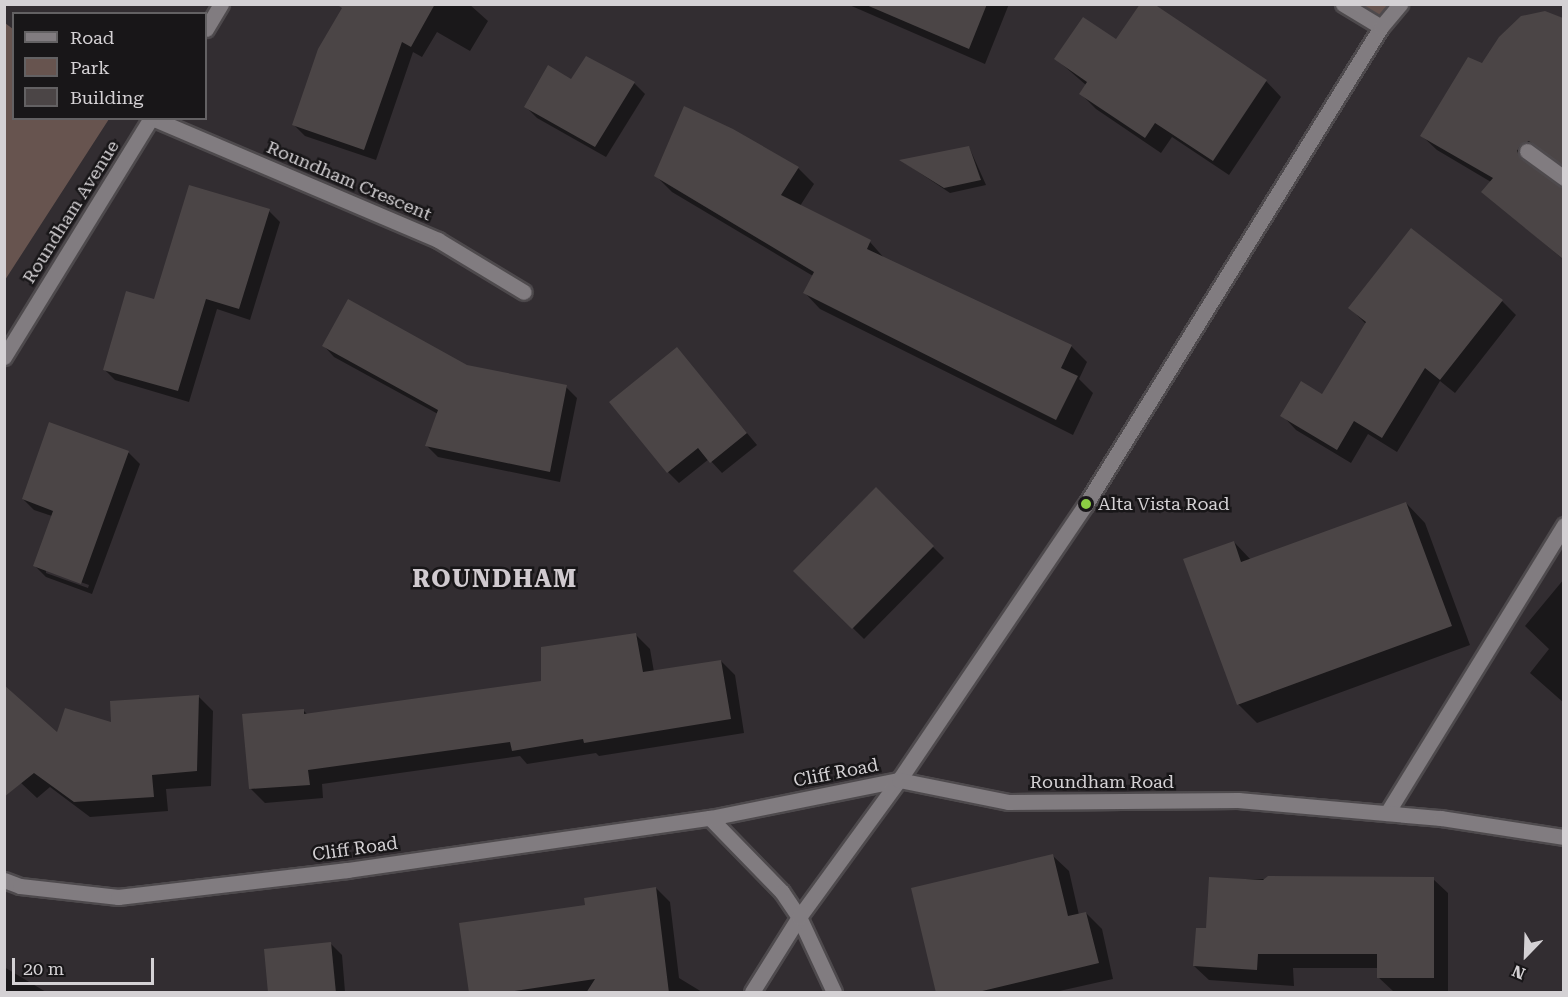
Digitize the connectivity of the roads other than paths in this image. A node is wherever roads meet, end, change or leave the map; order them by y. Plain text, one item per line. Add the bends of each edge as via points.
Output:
1 (221, 4) edge
2 (1343, 4) edge
3 (1400, 4) edge
4 (207, 27) edge
5 (1381, 27) junction
6 (151, 120) edge
7 (157, 120) edge
8 (1527, 151) dead end
9 (1563, 178) edge
10 (524, 292) dead end
11 (4, 357) edge
12 (1563, 525) edge
13 (899, 780) junction
14 (1387, 813) junction
15 (710, 818) junction
16 (1563, 837) edge
17 (4, 880) edge
18 (799, 917) junction
19 (752, 993) edge
20 (834, 993) edge

1 - 4 street
2 - 5 street
3 - 5 street
5 - 13 street via 1086,504
6 - 11 street, Roundham Avenue
7 - 10 street, Roundham Crescent via 438,240
8 - 9 street
12 - 14 street
13 - 14 street, Roundham Road via 1008,802 1238,800
13 - 15 street, Cliff Road
13 - 18 street
14 - 16 street, Roundham Road
15 - 17 street, Cliff Road via 347,870 118,897 20,886
15 - 18 street via 755,861
18 - 19 street
18 - 20 street

